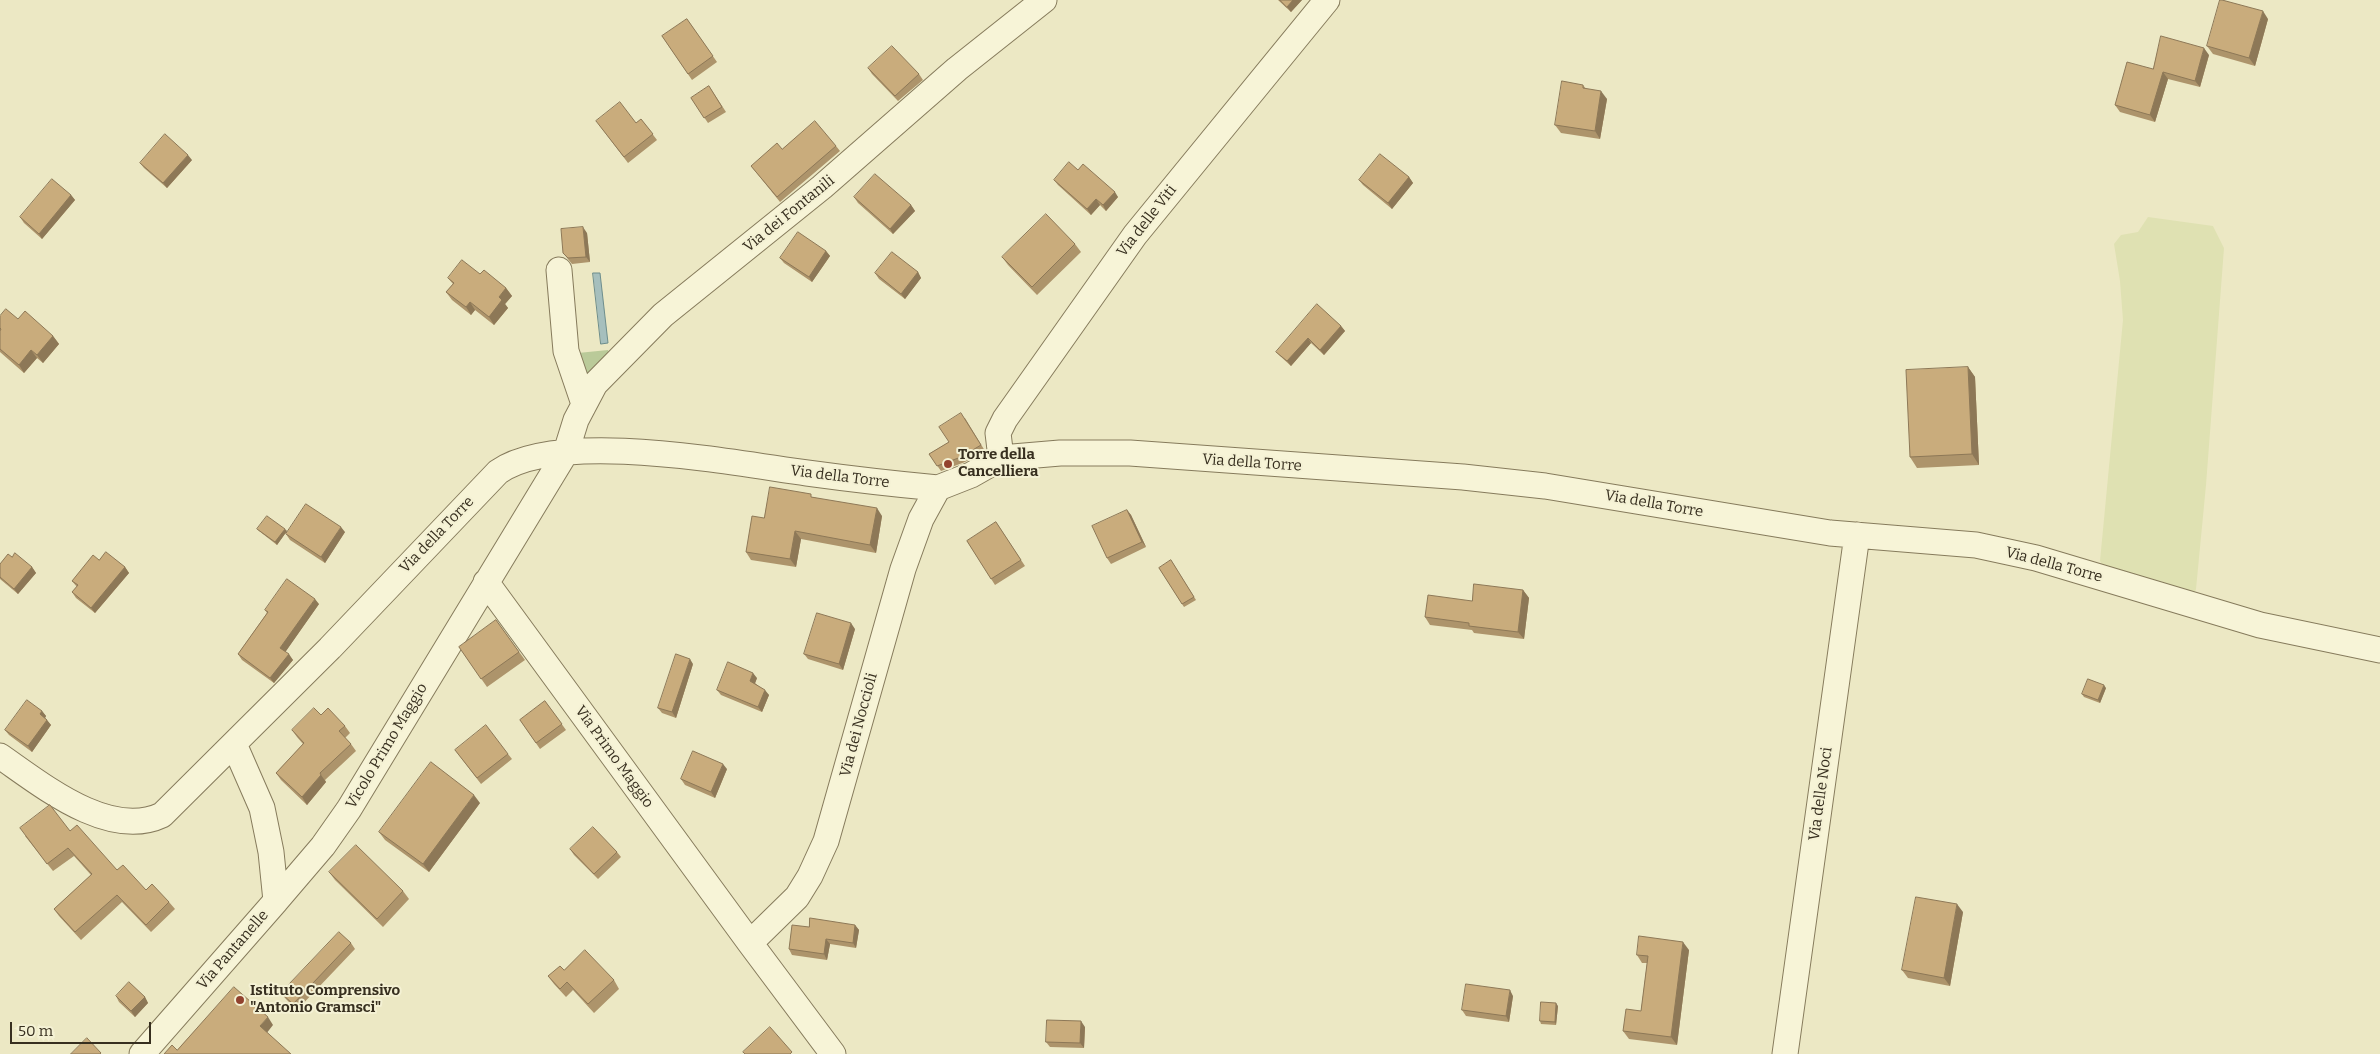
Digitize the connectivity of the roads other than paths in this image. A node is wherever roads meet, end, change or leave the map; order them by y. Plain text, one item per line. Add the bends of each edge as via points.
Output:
1 (1044, 0) edge
2 (1327, 0) edge
3 (559, 270) dead end
4 (584, 404) junction
5 (566, 452) junction
6 (1002, 458) junction
7 (938, 488) junction
8 (1857, 535) junction
9 (486, 582) junction
10 (2380, 650) edge
11 (234, 744) junction
12 (0, 756) edge
13 (276, 901) junction
14 (750, 943) junction
15 (142, 1054) edge
16 (833, 1054) edge
17 (1785, 1054) edge

1 - 4 street, Via dei Fontanili via 957,69 822,187 663,315 604,372
2 - 6 street, Via delle Viti via 1135,235 1085,305 1001,425 998,441
3 - 4 street via 566,351
4 - 5 street, Via dei Fontanili
5 - 7 street, Via della Torre via 637,452
5 - 9 street
5 - 11 street, Via della Torre via 527,458 498,472
6 - 7 street, Via della Torre
6 - 8 street, Via della Torre via 1053,453 1122,453 1464,477 1554,487
7 - 14 street, Via dei Noccioli via 921,519 901,575 826,841 797,897
8 - 10 street, Via della Torre via 1957,543 2015,553 2260,625
8 - 17 street, Via delle Noci
9 - 13 street, Vicolo Primo Maggio via 340,822
9 - 14 street, Via Primo Maggio
11 - 12 street, Via della Torre via 167,811 150,820 136,822 110,818 68,801
11 - 13 street, Via Pantanelle via 262,808
13 - 15 street, Via Pantanelle
14 - 16 street, Via Primo Maggio

